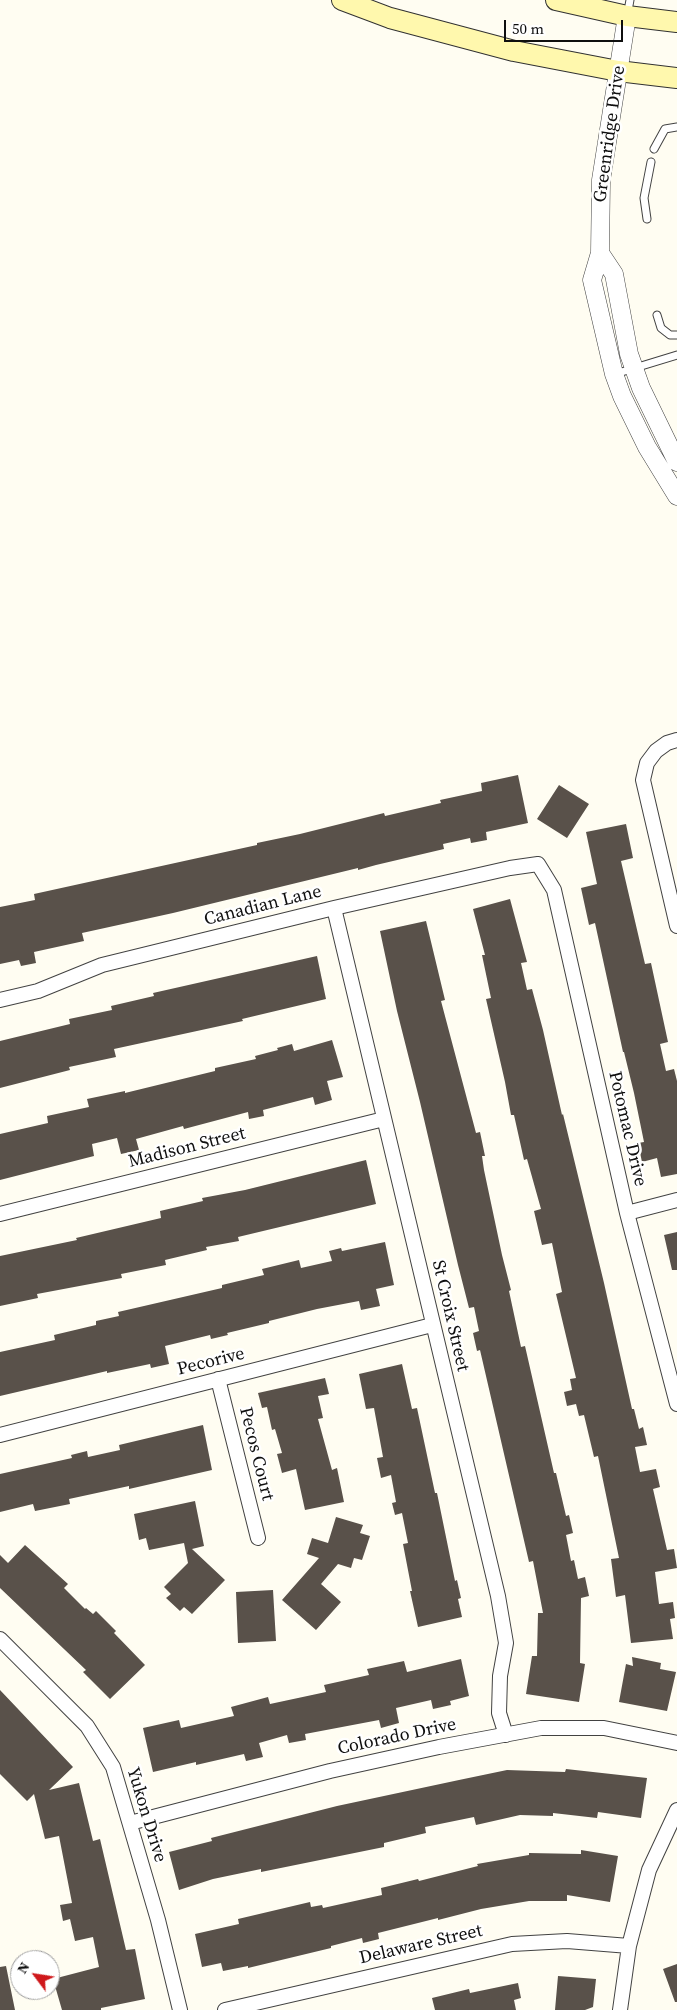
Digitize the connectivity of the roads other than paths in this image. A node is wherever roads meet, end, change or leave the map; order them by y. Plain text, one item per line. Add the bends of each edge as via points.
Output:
1 (342, 0) edge
2 (556, 0) edge
3 (628, 8) edge
4 (677, 22) edge
5 (618, 70) junction
6 (677, 78) edge
7 (677, 127) edge
8 (654, 149) dead end
9 (651, 162) dead end
10 (647, 219) dead end
11 (600, 253) junction
12 (657, 314) dead end
13 (677, 336) edge
14 (677, 355) edge
15 (634, 367) junction
16 (614, 374) junction
17 (677, 462) edge
18 (677, 496) edge
19 (677, 740) edge
20 (538, 864) joint
21 (334, 908) junction
22 (677, 926) edge
23 (0, 1000) edge
24 (384, 1119) junction
25 (677, 1200) edge
26 (627, 1213) junction
27 (0, 1214) edge
28 (432, 1325) junction
29 (218, 1379) junction
30 (677, 1404) edge
31 (0, 1435) edge
32 (258, 1538) dead end
33 (0, 1639) edge
34 (506, 1735) junction
35 (677, 1743) edge
36 (677, 1810) edge
37 (130, 1823) junction
38 (629, 1946) junction
39 (180, 2010) edge
40 (225, 2010) edge
41 (620, 2010) edge

1 - 5 main road via 390,18 514,51
2 - 3 main road
3 - 4 main road
3 - 5 street, Greenridge Drive
5 - 6 main road
5 - 11 street, Greenridge Drive via 601,180
7 - 8 lane via 665,129
9 - 10 lane via 644,198
11 - 15 street via 614,274
11 - 16 street, Greenridge Drive via 592,280
12 - 13 lane via 661,328
14 - 15 lane
15 - 16 lane
15 - 17 street via 650,411
16 - 18 street, Greenridge Drive via 647,447
19 - 22 street via 656,751 643,780
20 - 21 street, Canadian Lane
20 - 26 street, Potomac Drive via 554,890
21 - 23 street, Canadian Lane via 102,965 38,991
21 - 24 street, St Croix Street
24 - 27 street, Madison Street
24 - 28 street, St Croix Street
25 - 26 street
26 - 30 street, Potomac Drive
28 - 29 street, Pecorive
28 - 34 street, St Croix Street via 500,1605 506,1643 500,1676 499,1713
29 - 31 street, Pecorive
29 - 32 street, Pecos Court
33 - 37 street, Yukon Drive via 87,1726 113,1767
34 - 35 street, Colorado Drive via 541,1728 604,1728
34 - 37 street, Colorado Drive via 330,1771
36 - 38 street via 649,1870
37 - 39 street, Yukon Drive
38 - 40 street, Delaware Street via 567,1941 512,1944
38 - 41 street

